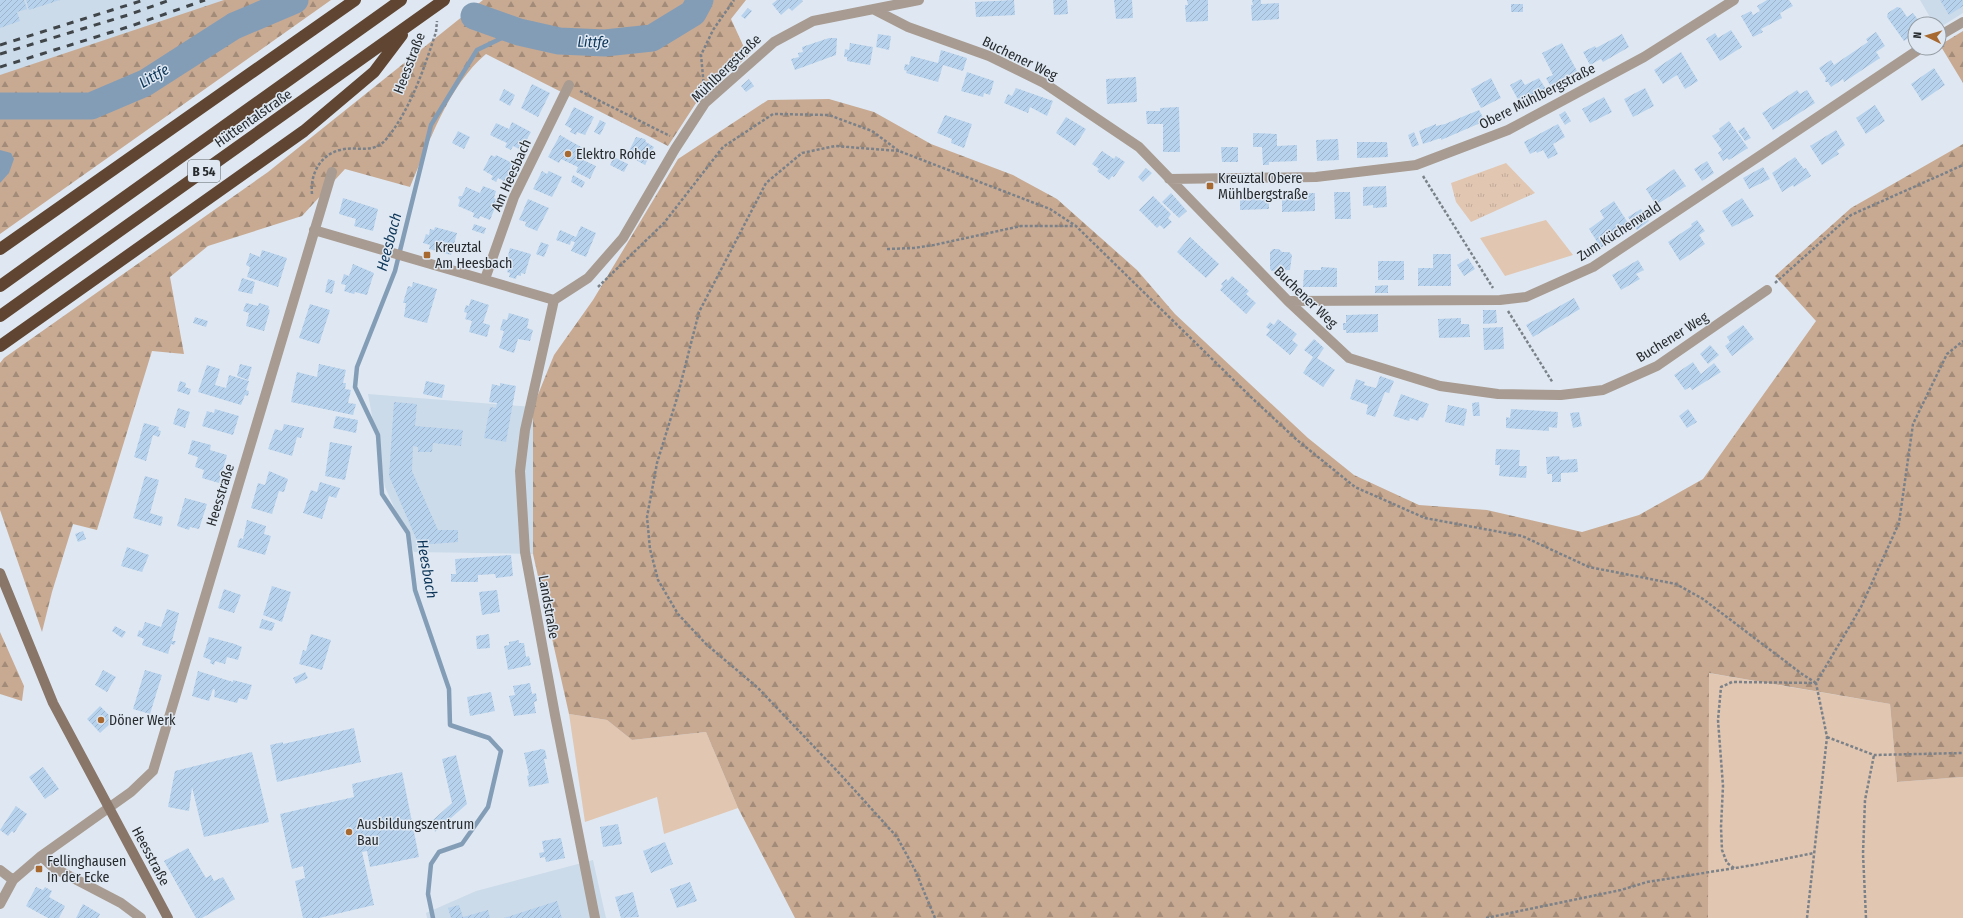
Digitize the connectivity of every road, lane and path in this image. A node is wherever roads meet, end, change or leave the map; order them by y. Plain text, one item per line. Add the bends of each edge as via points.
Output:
1 (355, 0) edge
2 (401, 0) edge
3 (444, 0) edge
4 (734, 0) edge
5 (919, 0) edge
6 (1734, 0) edge
7 (874, 9) junction
8 (438, 16) dead end
9 (1963, 22) edge
10 (409, 26) junction
11 (1947, 31) edge
12 (1909, 56) edge
13 (568, 85) joint
14 (706, 104) junction
15 (680, 141) junction
16 (373, 148) dead end
17 (899, 151) junction
18 (1416, 165) junction
19 (1963, 165) edge
20 (332, 172) dead end
21 (1169, 179) junction
22 (1076, 226) junction
23 (314, 230) junction
24 (0, 249) edge
25 (887, 249) dead end
26 (485, 279) junction
27 (0, 286) edge
28 (591, 290) dead end
29 (1767, 290) joint
30 (554, 300) junction
31 (1500, 300) junction
32 (1288, 301) junction
33 (0, 316) edge
34 (1963, 341) edge
35 (0, 346) edge
36 (1547, 374) dead end
37 (0, 573) edge
38 (1816, 683) junction
39 (1827, 737) junction
40 (1963, 753) edge
41 (1874, 755) junction
42 (108, 807) junction
43 (1814, 853) junction
44 (41, 856) junction
45 (1734, 868) junction
46 (0, 870) edge
47 (12, 880) junction
48 (0, 904) edge
49 (141, 918) edge
50 (168, 918) edge
51 (595, 918) edge
52 (936, 918) edge
53 (1486, 918) edge
54 (1807, 918) edge
55 (1866, 918) edge

1 - 24 highway
2 - 27 highway, Hüttentalstraße / B 54
3 - 10 highway, Hüttentalstraße / B 54
4 - 14 path via 713,30 701,55
5 - 7 street, Mühlbergstraße
6 - 18 street, Obere Mühlbergstraße via 1644,57 1508,130
7 - 14 street, Mühlbergstraße via 813,21 774,42
7 - 21 street, Buchener Weg via 908,27 989,56 1044,83 1139,147
8 - 16 path, Heesstraße via 436,32 414,94 388,138
9 - 11 street
10 - 33 highway, Hüttentalstraße / B 54
10 - 35 highway via 374,72 304,131
12 - 31 street, Zum Küchenwald via 1593,267 1526,297
13 - 15 path
13 - 26 street, Am Heesbach via 514,197
14 - 15 street, Mühlbergstraße
15 - 30 street, Mühlbergstraße via 623,238 588,278
17 - 22 path via 1050,209
17 - 28 path via 872,131 829,115 773,114 723,147 664,223 598,288
17 - 52 path via 835,146 802,153 766,183 699,312 678,398 657,463 647,516 650,549 658,580 678,614 706,644 758,688 897,837
18 - 21 street, Obere Mühlbergstraße via 1316,176
18 - 31 path
19 - 29 path via 1851,215
20 - 23 street, Heesstraße
21 - 32 street, Buchener Weg
22 - 25 path via 1021,226 927,246
22 - 38 path via 1296,440 1355,487 1425,518 1522,536 1589,567 1676,584 1703,599
23 - 26 street
23 - 42 street, Heesstraße via 153,772 131,792
26 - 30 street
29 - 32 street, Buchener Weg via 1657,366 1603,390 1561,396 1498,394 1440,386 1349,358
30 - 51 street, Landstraße via 525,430 520,471 525,552
31 - 32 street, Zum Küchenwald
31 - 36 path
34 - 38 path via 1947,354 1913,424 1900,523 1862,607
37 - 42 main road, Heesstraße via 53,703
38 - 39 path
38 - 45 path via 1732,682 1721,688 1718,720 1723,786 1722,850 1727,863
39 - 41 path
39 - 43 path
40 - 41 path
41 - 55 path via 1865,800 1863,854
42 - 44 street
42 - 50 main road, Heesstraße
43 - 45 path
43 - 54 path
44 - 47 street
44 - 49 street via 54,868 121,903
45 - 53 path via 1647,882 1621,890
46 - 47 street
47 - 48 street

